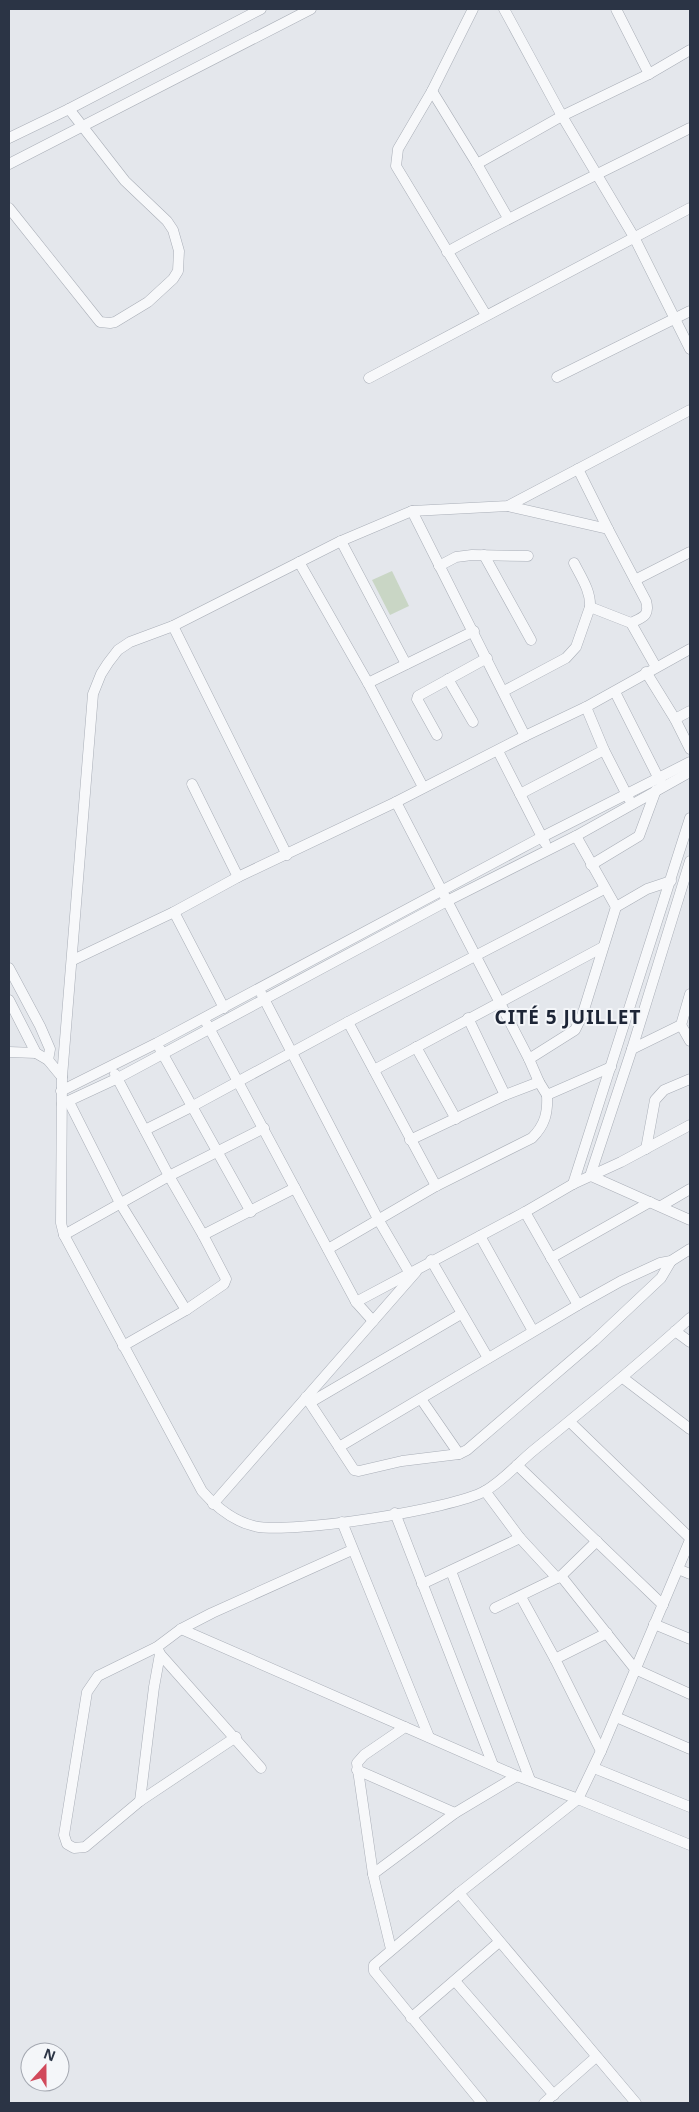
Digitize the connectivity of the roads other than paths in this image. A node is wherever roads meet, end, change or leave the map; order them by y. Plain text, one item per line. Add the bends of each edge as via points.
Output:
1 (261, 9) edge
2 (311, 9) edge
3 (473, 9) edge
4 (504, 9) edge
5 (616, 9) edge
6 (690, 50) edge
7 (649, 74) junction
8 (432, 90) junction
9 (69, 109) junction
10 (562, 116) junction
11 (82, 124) junction
12 (690, 128) edge
13 (9, 138) edge
14 (9, 164) edge
15 (477, 164) junction
16 (597, 176) junction
17 (9, 208) edge
18 (690, 208) edge
19 (508, 218) junction
20 (634, 237) junction
21 (447, 252) junction
22 (690, 311) edge
23 (486, 315) junction
24 (676, 318) junction
25 (690, 349) edge
26 (557, 377) dead end
27 (369, 378) dead end
28 (690, 410) edge
29 (578, 469) junction
30 (508, 506) junction
31 (412, 511) junction
32 (608, 529) junction
33 (341, 541) junction
34 (690, 552) edge
35 (484, 554) junction
36 (528, 556) dead end
37 (299, 562) junction
38 (574, 563) dead end
39 (439, 566) junction
40 (635, 580) junction
41 (590, 607) junction
42 (631, 623) junction
43 (173, 626) junction
44 (474, 631) junction
45 (531, 640) dead end
46 (690, 649) edge
47 (487, 658) junction
48 (406, 664) junction
49 (651, 670) junction
50 (448, 679) junction
51 (368, 683) junction
52 (504, 691) junction
53 (614, 692) junction
54 (586, 707) junction
55 (690, 711) edge
56 (675, 719) junction
57 (473, 722) dead end
58 (437, 735) dead end
59 (525, 736) junction
60 (690, 749) edge
61 (604, 750) junction
62 (498, 751) junction
63 (690, 762) edge
64 (690, 772) edge
65 (192, 784) dead end
66 (659, 785) junction
67 (423, 787) junction
68 (520, 794) junction
69 (626, 794) junction
70 (396, 802) junction
71 (632, 804) junction
72 (690, 818) edge
73 (576, 836) junction
74 (542, 837) junction
75 (548, 850) junction
76 (287, 855) junction
77 (690, 863) edge
78 (592, 865) junction
79 (685, 876) junction
80 (238, 877) junction
81 (673, 877) junction
82 (604, 889) junction
83 (441, 891) junction
84 (447, 901) junction
85 (616, 907) junction
86 (174, 912) junction
87 (603, 947) junction
88 (344, 950) junction
89 (477, 956) junction
90 (73, 960) junction
91 (9, 968) edge
92 (261, 994) junction
93 (690, 994) edge
94 (9, 1000) edge
95 (499, 1002) junction
96 (224, 1008) junction
97 (468, 1018) junction
98 (204, 1019) junction
99 (348, 1022) junction
100 (681, 1025) junction
101 (210, 1028) junction
102 (690, 1042) edge
103 (157, 1043) junction
104 (416, 1047) junction
105 (632, 1049) junction
106 (9, 1052) edge
107 (36, 1053) junction
108 (291, 1053) junction
109 (163, 1054) junction
110 (529, 1059) junction
111 (48, 1060) junction
112 (612, 1063) junction
113 (628, 1063) junction
114 (111, 1066) junction
115 (374, 1070) junction
116 (62, 1077) junction
117 (118, 1078) junction
118 (690, 1079) edge
119 (238, 1081) junction
120 (539, 1082) junction
121 (61, 1091) junction
122 (505, 1095) junction
123 (547, 1095) junction
124 (65, 1103) junction
125 (191, 1107) junction
126 (456, 1119) junction
127 (690, 1124) edge
128 (264, 1128) junction
129 (145, 1130) junction
130 (410, 1140) junction
131 (646, 1149) junction
132 (217, 1153) junction
133 (169, 1176) junction
134 (591, 1176) junction
135 (573, 1184) junction
136 (436, 1186) junction
137 (295, 1188) junction
138 (690, 1189) edge
139 (650, 1202) junction
140 (120, 1203) junction
141 (661, 1206) junction
142 (251, 1212) junction
143 (526, 1212) junction
144 (378, 1219) junction
145 (690, 1220) edge
146 (64, 1235) junction
147 (203, 1236) junction
148 (480, 1236) junction
149 (690, 1249) edge
150 (328, 1250) junction
151 (551, 1258) junction
152 (431, 1260) junction
153 (671, 1261) junction
154 (420, 1268) junction
155 (409, 1272) junction
156 (356, 1302) junction
157 (578, 1305) junction
158 (186, 1310) junction
159 (461, 1314) junction
160 (690, 1318) edge
161 (374, 1321) junction
162 (533, 1331) junction
163 (675, 1331) junction
164 (690, 1342) edge
165 (123, 1346) junction
166 (488, 1358) junction
167 (623, 1378) junction
168 (421, 1399) junction
169 (309, 1400) junction
170 (570, 1422) junction
171 (690, 1429) edge
172 (339, 1447) junction
173 (458, 1454) junction
174 (517, 1465) junction
175 (485, 1492) junction
176 (213, 1504) junction
177 (395, 1513) junction
178 (342, 1522) junction
179 (520, 1538) junction
180 (690, 1539) edge
181 (597, 1541) junction
182 (352, 1550) junction
183 (678, 1570) junction
184 (451, 1571) junction
185 (690, 1574) edge
186 (559, 1577) junction
187 (422, 1584) junction
188 (520, 1597) junction
189 (663, 1605) junction
190 (495, 1608) dead end
191 (654, 1624) junction
192 (181, 1629) junction
193 (607, 1633) junction
194 (690, 1640) edge
195 (159, 1650) junction
196 (555, 1659) junction
197 (635, 1669) junction
198 (690, 1694) edge
199 (616, 1717) junction
200 (405, 1727) junction
201 (236, 1737) junction
202 (429, 1737) junction
203 (690, 1749) edge
204 (601, 1751) junction
205 (493, 1765) junction
206 (261, 1768) dead end
207 (594, 1768) junction
208 (357, 1770) junction
209 (517, 1776) junction
210 (530, 1780) junction
211 (578, 1799) junction
212 (140, 1801) junction
213 (690, 1808) edge
214 (455, 1813) junction
215 (690, 1845) edge
216 (373, 1874) junction
217 (459, 1893) junction
218 (499, 1942) junction
219 (391, 1949) junction
220 (455, 1981) junction
221 (411, 2018) junction
222 (596, 2057) junction
223 (554, 2095) junction
224 (482, 2103) edge
225 (544, 2103) edge
226 (636, 2103) edge

1 - 9 street
2 - 11 street
3 - 8 street
4 - 10 street
5 - 7 street
6 - 7 street
7 - 10 street
8 - 15 street
8 - 21 street via 398,149 396,166
9 - 11 street
9 - 13 street
10 - 15 street
10 - 16 street
11 - 14 street
11 - 17 street via 125,181 173,230 180,259 178,271 172,279 148,302 115,322 100,322
12 - 16 street
15 - 19 street
16 - 19 street
16 - 20 street
18 - 20 street
19 - 21 street
20 - 23 street
20 - 24 street
21 - 23 street
22 - 24 street
23 - 27 street
24 - 25 street
24 - 26 street
28 - 29 street
29 - 30 street
29 - 32 street
30 - 31 street
30 - 32 street
31 - 33 street
31 - 39 street
32 - 40 street
33 - 37 street
33 - 48 street
34 - 40 street
35 - 36 street
35 - 39 street via 456,557
35 - 45 street
37 - 43 street
37 - 51 street
38 - 41 street via 589,592
39 - 44 street
40 - 42 street via 648,609 645,616
41 - 42 street
41 - 52 street via 576,646 566,658
42 - 49 street
43 - 76 street
43 - 90 street via 130,642 118,650 100,674 93,694
44 - 47 street
44 - 48 street
46 - 49 street
47 - 50 street
47 - 52 street
48 - 51 street
49 - 53 street
49 - 56 street
50 - 57 street
50 - 58 street via 417,699
51 - 67 street
52 - 59 street
53 - 54 street
53 - 66 street
54 - 59 street
54 - 61 street
55 - 56 street
56 - 60 street
59 - 62 street
61 - 68 street
61 - 69 street
62 - 67 street
62 - 68 street
63 - 66 street
64 - 66 street
65 - 80 street
66 - 69 street
66 - 71 street
66 - 78 street via 639,836
67 - 70 street
68 - 74 street
69 - 71 street
69 - 74 street
70 - 76 street
70 - 83 street
71 - 73 street
72 - 81 street
73 - 75 street
73 - 78 street
74 - 75 street
74 - 83 street
75 - 84 street
76 - 80 street
77 - 79 street
78 - 82 street
79 - 81 street
79 - 105 street
80 - 86 street
81 - 85 street
81 - 112 street
82 - 85 street
82 - 89 street
83 - 84 street
83 - 88 street
84 - 88 street
84 - 89 street
85 - 87 street
86 - 90 street
86 - 96 street
87 - 95 street
87 - 110 street via 575,1030
88 - 92 street
89 - 95 street
89 - 99 street
90 - 116 street
91 - 111 street via 50,1049
92 - 96 street
92 - 101 street
92 - 108 street
93 - 100 street
94 - 107 street
95 - 97 street
95 - 110 street
96 - 98 street
97 - 104 street
97 - 122 street
98 - 101 street
98 - 103 street
99 - 108 street
99 - 115 street
100 - 102 street
100 - 105 street
101 - 109 street
101 - 119 street
103 - 109 street
103 - 114 street
104 - 115 street
104 - 126 street
105 - 113 street
106 - 107 street
107 - 111 street
108 - 119 street
108 - 144 street
109 - 117 street
109 - 125 street
110 - 120 street
111 - 116 street
112 - 113 street
112 - 123 street
112 - 135 street
113 - 134 street
114 - 117 street
114 - 121 street
115 - 130 street
116 - 121 street
117 - 124 street
117 - 129 street
118 - 131 street via 664,1090 655,1100
119 - 125 street
119 - 128 street
120 - 122 street
120 - 123 street
121 - 124 street
122 - 126 street
123 - 136 street via 548,1110 532,1138
124 - 140 street
124 - 146 street via 61,1223
125 - 129 street
125 - 132 street
126 - 130 street
127 - 131 street
128 - 132 street
128 - 137 street
129 - 133 street
130 - 136 street
131 - 134 street
132 - 133 street
132 - 142 street
133 - 140 street
133 - 147 street
134 - 135 street
134 - 139 street
135 - 143 street
136 - 144 street
137 - 142 street
137 - 150 street
138 - 141 street
139 - 141 street
139 - 151 street
140 - 146 street
140 - 158 street
141 - 145 street
142 - 147 street
143 - 148 street
143 - 151 street
144 - 150 street
144 - 155 street
146 - 165 street
147 - 158 street via 225,1281
148 - 152 street
148 - 162 street
149 - 153 street
150 - 156 street
151 - 157 street
152 - 154 street
152 - 159 street
153 - 157 street via 636,1274
153 - 173 street via 661,1278 594,1341 475,1445
154 - 155 street
154 - 161 street
155 - 156 street
156 - 161 street
157 - 162 street
158 - 165 street
159 - 166 street
159 - 169 street
160 - 163 street
161 - 169 street
162 - 166 street
163 - 164 street
163 - 167 street
165 - 176 street via 202,1491
166 - 168 street
167 - 170 street
167 - 171 street
168 - 172 street
168 - 173 street
169 - 172 street
169 - 176 street
170 - 174 street
170 - 180 street
172 - 173 street via 357,1471
174 - 175 street
174 - 181 street
175 - 177 street via 445,1504
175 - 179 street
176 - 178 street via 255,1527 283,1528
177 - 178 street
177 - 187 street
178 - 182 street
179 - 184 street
179 - 186 street
180 - 183 street
181 - 186 street
181 - 189 street
182 - 192 street
182 - 202 street
183 - 185 street
183 - 189 street
184 - 187 street
184 - 210 street
186 - 188 street
186 - 193 street
187 - 205 street
188 - 190 street
188 - 196 street
189 - 191 street
191 - 194 street
191 - 197 street
192 - 195 street
192 - 200 street
193 - 196 street
193 - 197 street
195 - 201 street
195 - 212 street
195 - 212 street via 98,1676 87,1692 64,1835 68,1844 74,1848 85,1847
196 - 204 street
197 - 198 street
197 - 199 street
199 - 203 street
199 - 204 street
200 - 202 street
200 - 208 street via 360,1758
201 - 206 street
201 - 212 street
202 - 205 street
204 - 207 street
205 - 209 street
207 - 211 street
207 - 213 street
208 - 214 street
208 - 216 street
209 - 210 street
209 - 214 street
210 - 211 street
211 - 215 street
211 - 217 street
214 - 216 street
216 - 219 street
217 - 218 street
217 - 219 street
218 - 220 street
218 - 222 street
219 - 221 street via 374,1965 374,1972
220 - 221 street
220 - 223 street
221 - 224 street
222 - 223 street
222 - 226 street
223 - 225 street

